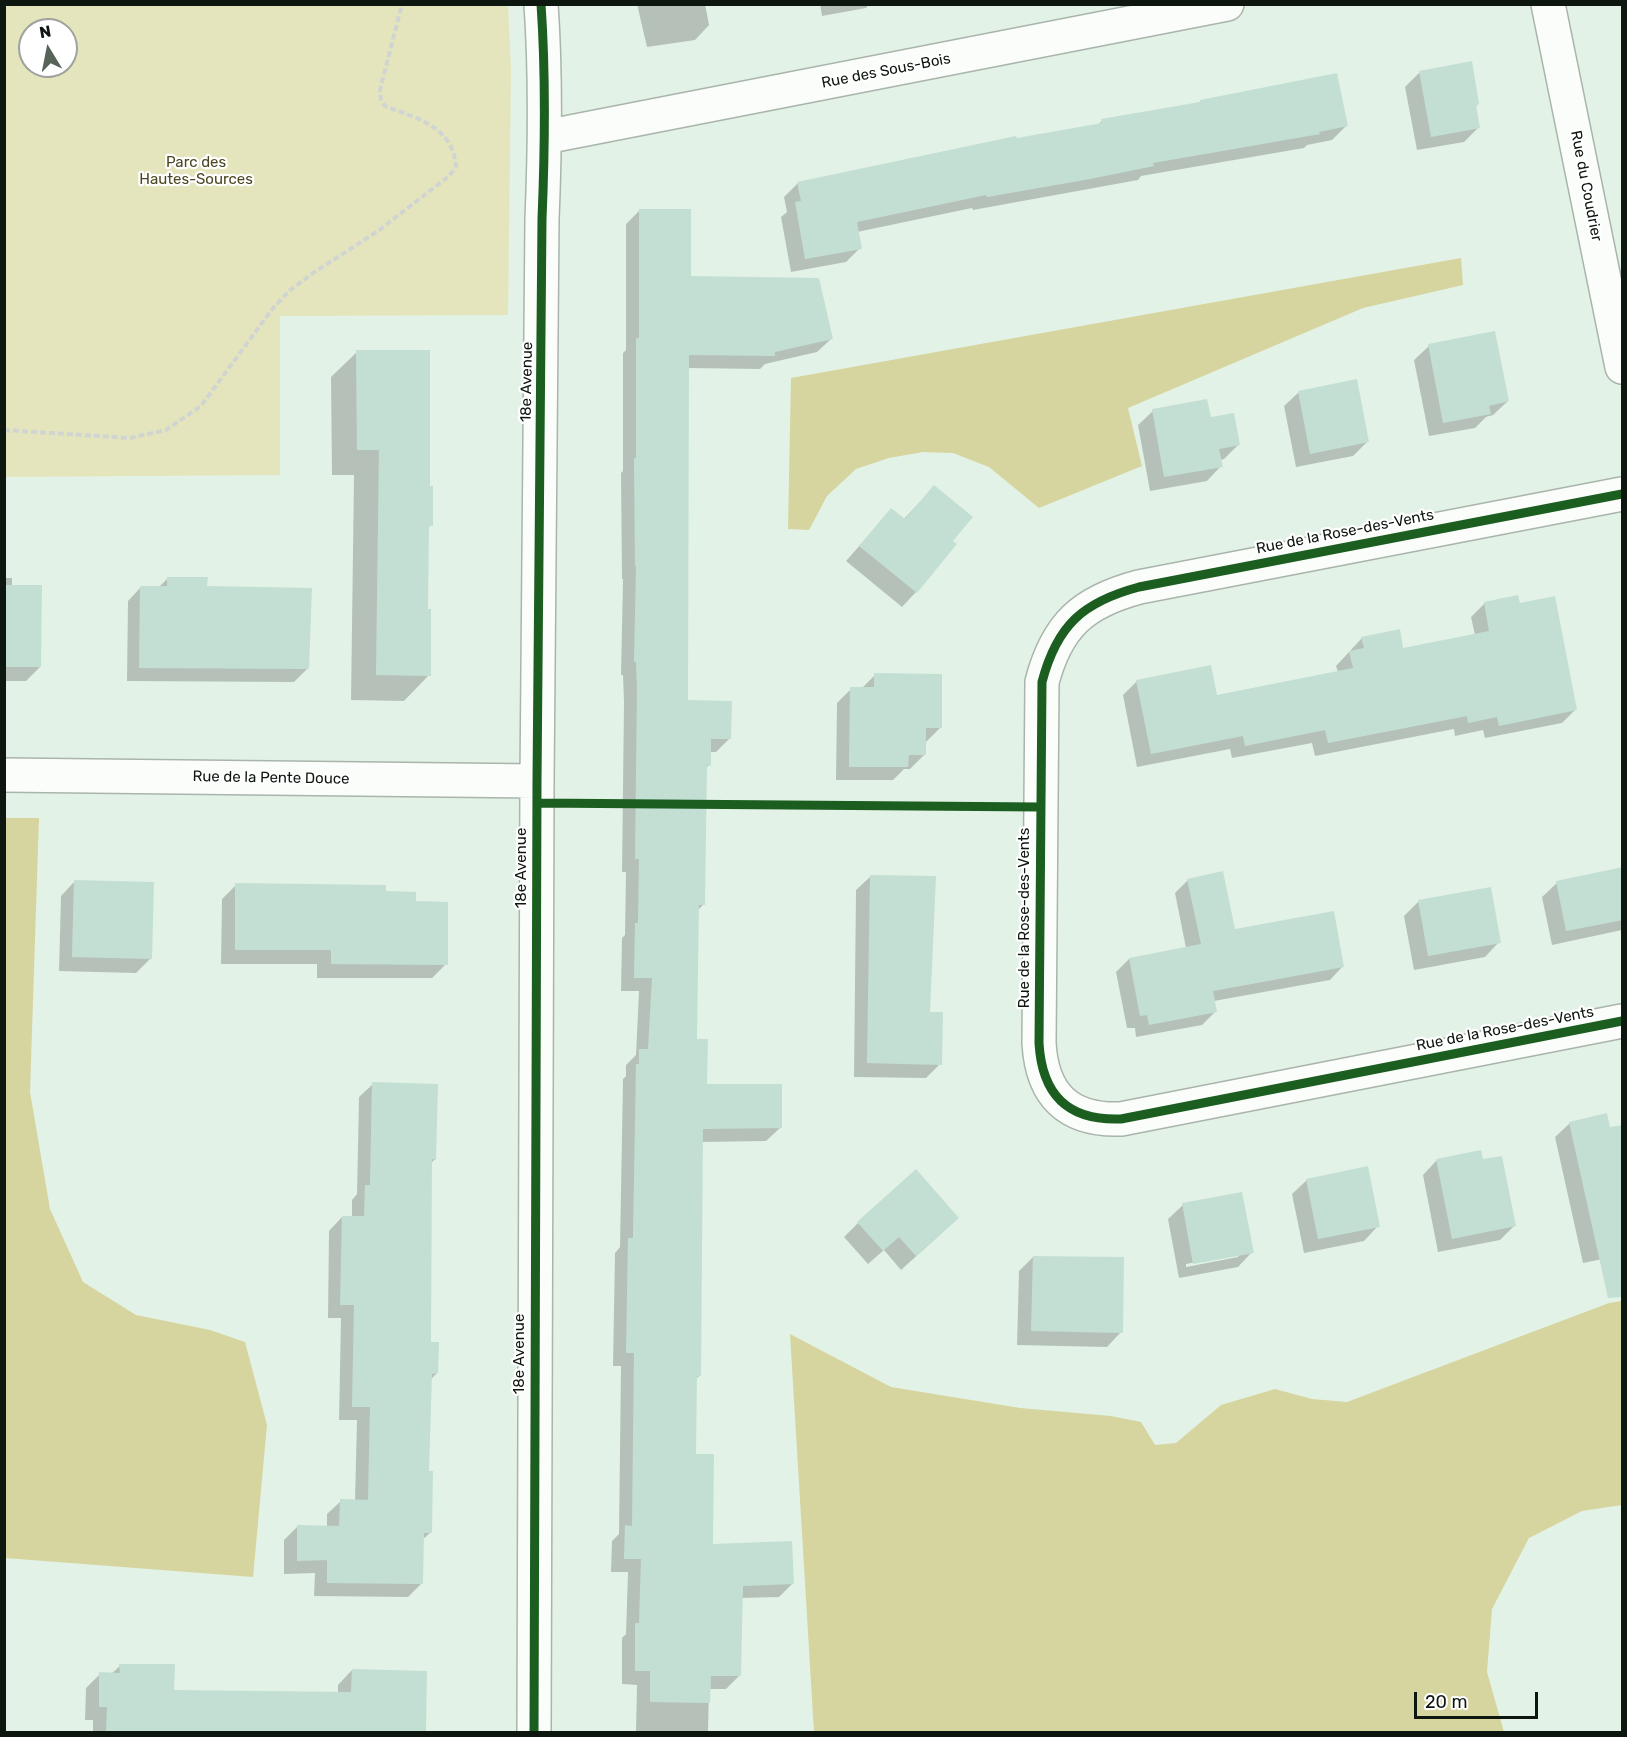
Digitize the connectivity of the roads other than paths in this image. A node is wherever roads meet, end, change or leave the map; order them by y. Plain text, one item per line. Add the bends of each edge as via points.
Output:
1 (541, 4) edge
2 (1227, 4) edge
3 (1548, 4) edge
4 (545, 137) junction
5 (1623, 367) edge
6 (1623, 494) edge
7 (4, 775) edge
8 (537, 781) junction
9 (1623, 1021) edge
10 (534, 1732) edge

1 - 4 street, 18e Avenue
2 - 4 street, Rue des Sous-Bois
3 - 5 street, Rue du Coudrier
4 - 8 street, 18e Avenue
6 - 9 street, Rue de la Rose-des-Vents via 1139,587 1094,603 1074,619 1059,637 1042,682 1040,1064 1061,1101 1078,1113 1099,1120 1121,1119
7 - 8 street, Rue de la Pente Douce
8 - 10 street, 18e Avenue

